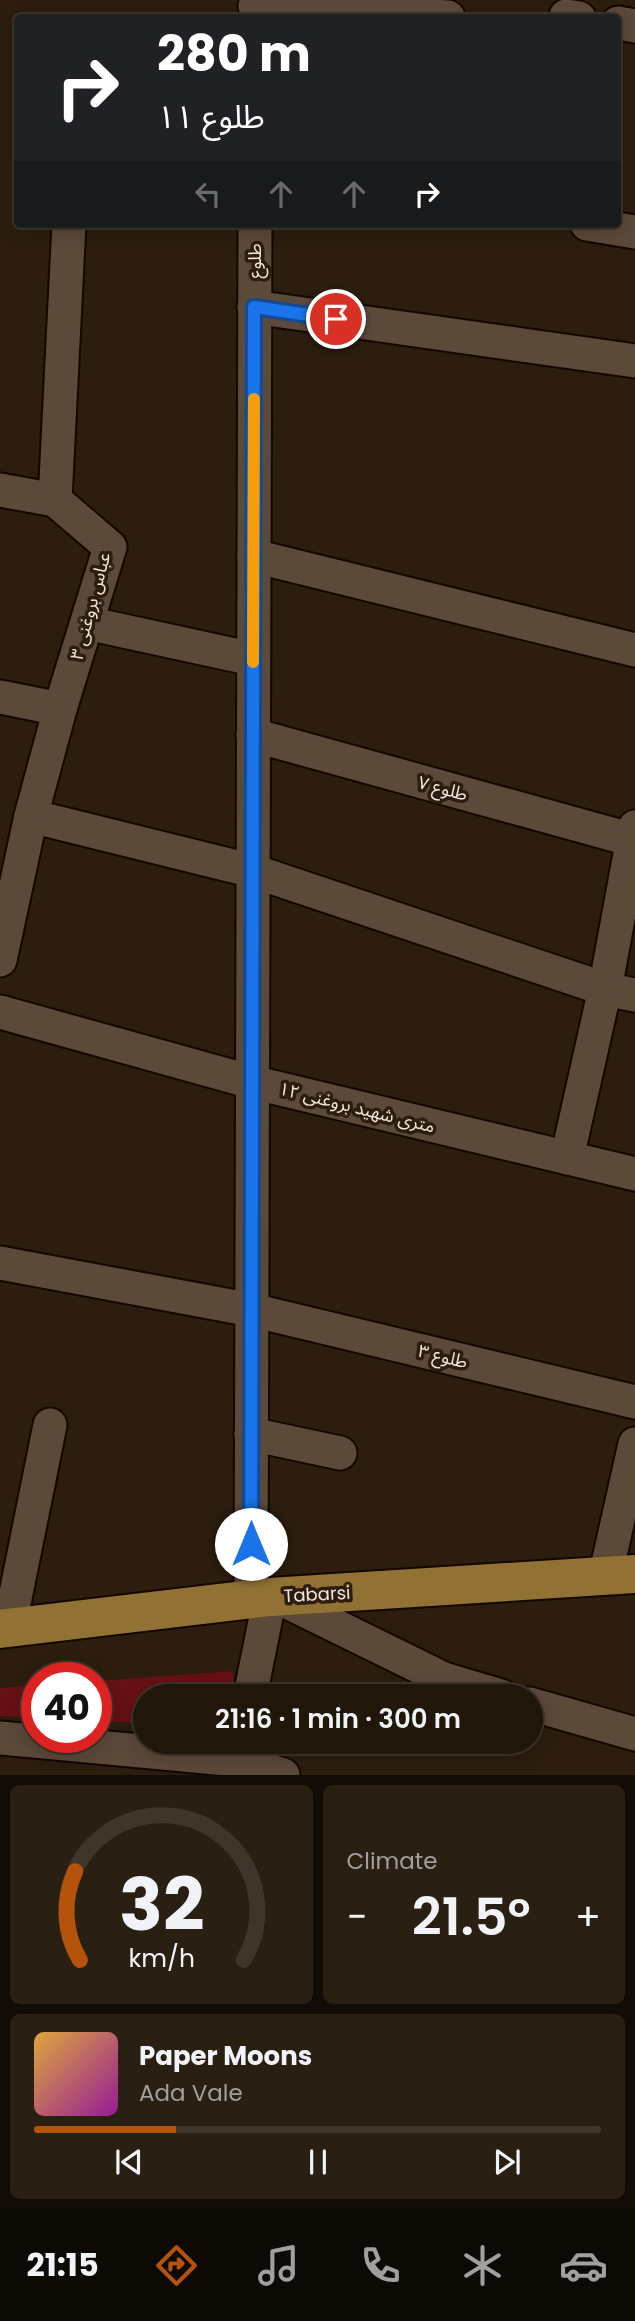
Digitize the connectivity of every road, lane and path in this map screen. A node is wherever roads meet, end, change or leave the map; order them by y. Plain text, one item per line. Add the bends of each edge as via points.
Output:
1 (255, 8) edge
2 (384, 14) edge
3 (69, 228) edge
4 (255, 228) edge
5 (611, 228) edge
6 (635, 232) edge
7 (254, 307) junction
8 (635, 361) edge
9 (0, 489) edge
10 (55, 500) junction
11 (254, 556) junction
12 (87, 623) junction
13 (635, 650) edge
14 (253, 659) junction
15 (0, 696) edge
16 (60, 709) junction
17 (253, 735) junction
18 (31, 816) junction
19 (634, 834) edge
20 (253, 871) junction
21 (8, 888) edge
22 (0, 960) edge
23 (620, 992) edge
24 (0, 1012) edge
25 (252, 1082) junction
26 (567, 1158) junction
27 (635, 1174) edge
28 (0, 1263) edge
29 (251, 1310) junction
30 (635, 1402) edge
31 (50, 1425) dead end
32 (251, 1434) junction
33 (635, 1444) edge
34 (340, 1453) dead end
35 (620, 1576) edge
36 (266, 1598) junction
37 (5, 1629) edge
38 (252, 1684) edge
39 (461, 1684) edge
40 (543, 1708) edge
41 (635, 1734) edge
42 (0, 1738) edge
43 (133, 1745) edge
44 (245, 1754) edge
45 (284, 1775) edge

1 - 2 street
3 - 10 street
4 - 7 street, طلوع
5 - 6 street
7 - 8 street
7 - 11 street, طلوع
9 - 10 street
10 - 12 street, عباس بروغنی ۳ via 110,547
11 - 13 street
11 - 14 street, طلوع
12 - 14 street
12 - 16 street, عباس بروغنی ۳
14 - 17 street, طلوع
15 - 16 street
16 - 18 street, عباس بروغنی ۳
17 - 19 street, طلوع ۷
17 - 20 street, طلوع
18 - 20 street
18 - 21 street, عباس بروغنی ۳
19 - 23 street
20 - 23 street
20 - 25 street, طلوع
21 - 22 street, عباس بروغنی ۳
23 - 26 street
24 - 25 street, ۱۲ متری شهید بروغنی
25 - 26 street, ۱۲ متری شهید بروغنی
25 - 29 street, طلوع
26 - 27 street, ۱۲ متری شهید بروغنی
28 - 29 street, طلوع ۳
29 - 30 street, طلوع ۳
29 - 32 street, طلوع
31 - 37 street
32 - 34 street
32 - 36 street, طلوع
33 - 35 street
35 - 36 main road, Tabarsi
36 - 37 main road, Tabarsi
36 - 38 street, طلوع
36 - 39 street
40 - 41 street
42 - 43 street
44 - 45 street

